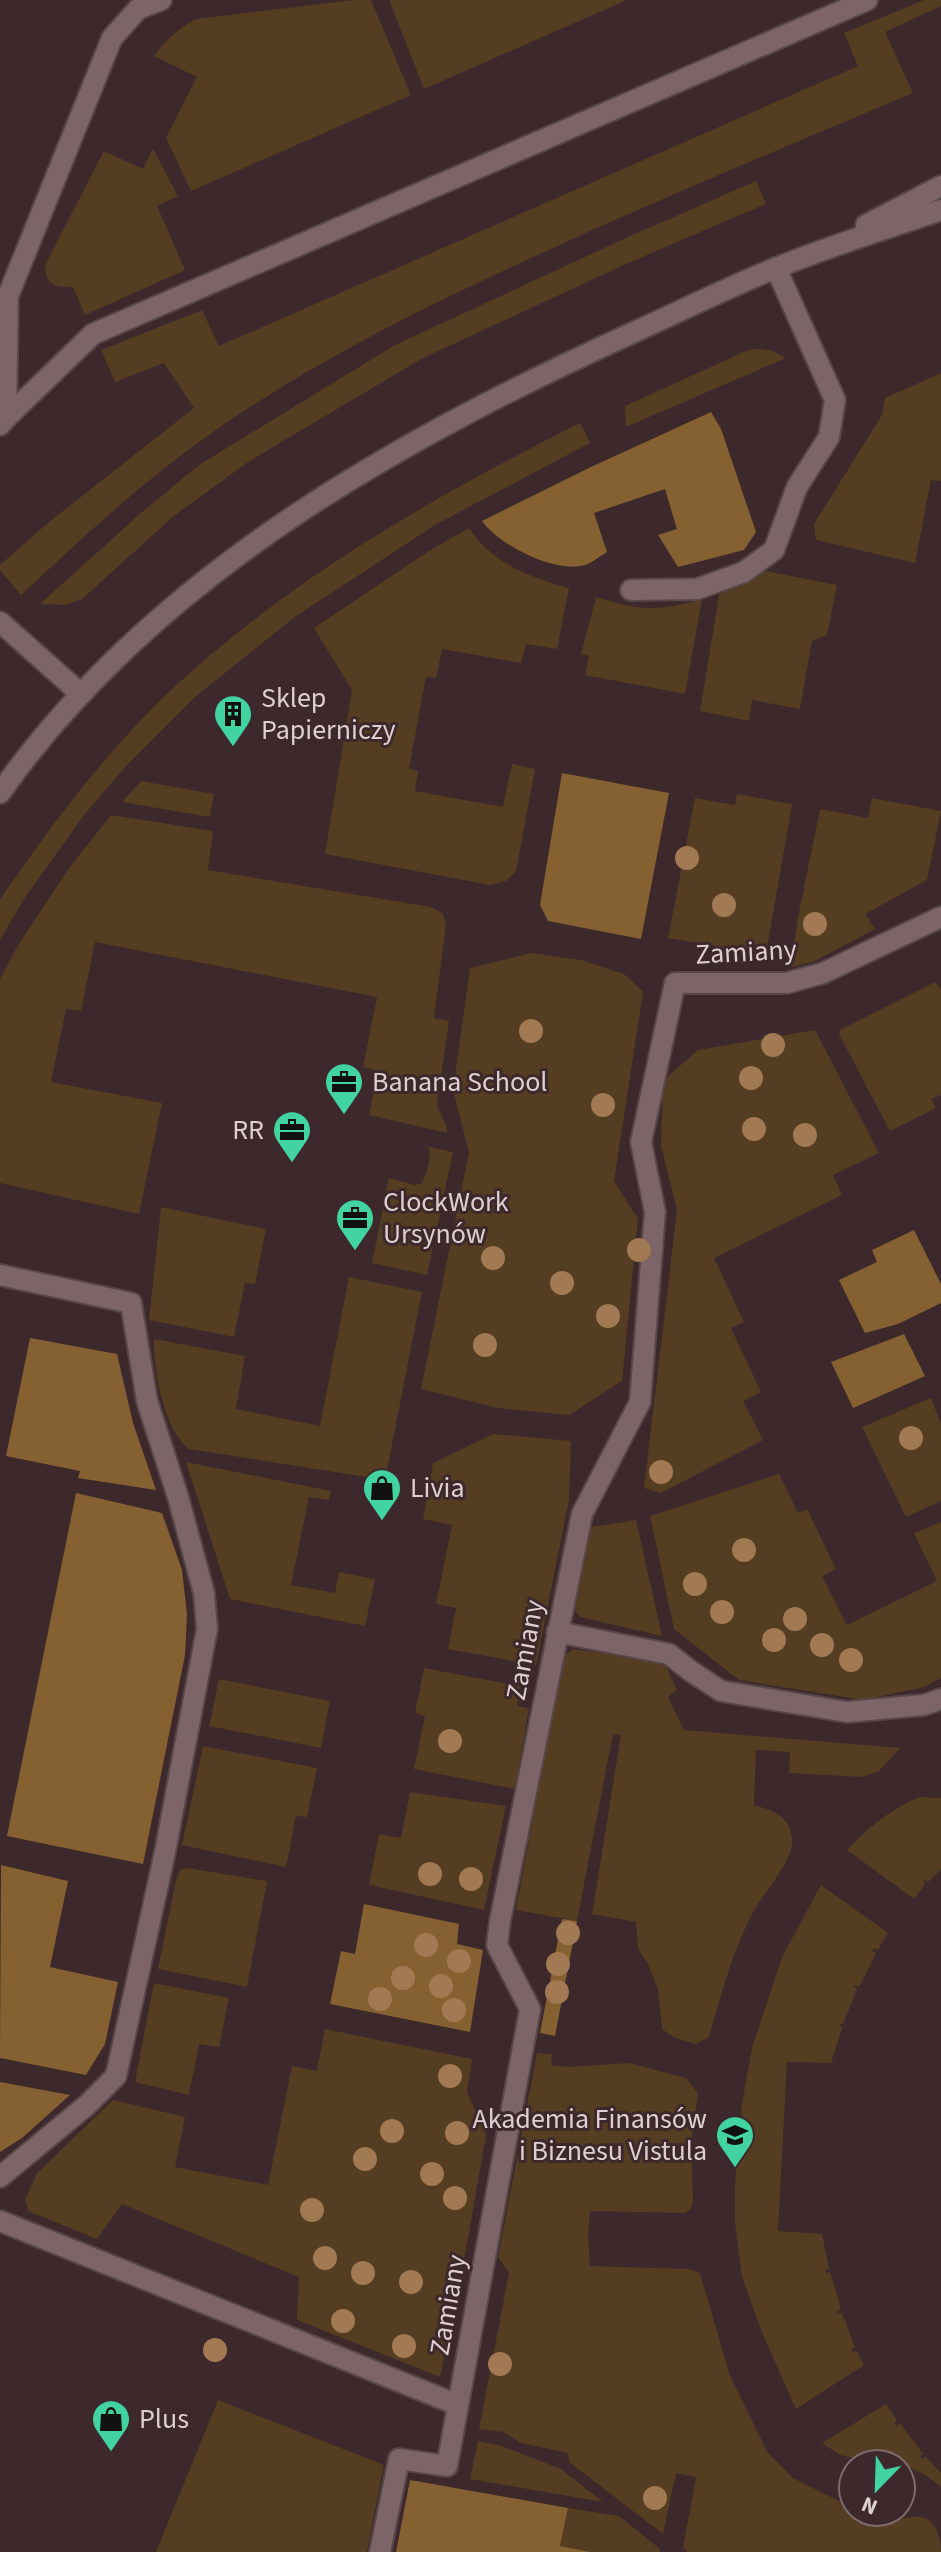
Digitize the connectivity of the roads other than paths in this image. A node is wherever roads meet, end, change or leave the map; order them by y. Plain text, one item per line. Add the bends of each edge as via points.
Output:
1 (161, 0) edge
2 (867, 0) edge
3 (941, 186) edge
4 (941, 210) edge
5 (803, 258) junction
6 (776, 268) junction
7 (3, 421) edge
8 (631, 590) dead end
9 (0, 622) edge
10 (80, 693) junction
11 (0, 793) edge
12 (941, 917) edge
13 (0, 1275) edge
14 (557, 1632) junction
15 (941, 1699) edge
16 (0, 2177) edge
17 (0, 2221) edge
18 (458, 2405) junction
19 (380, 2552) edge

1 - 7 street via 138,9 112,38 8,296
2 - 7 street via 93,334
3 - 5 street
4 - 5 street
5 - 6 street
6 - 8 street via 835,400 829,437 797,487 774,550 744,572 697,589
6 - 10 street via 468,411 337,486 241,552
9 - 10 street
10 - 11 street
12 - 14 street, Zamiany via 823,973 787,983 675,983 641,1142 655,1212 640,1402 582,1514
13 - 16 street via 131,1303 147,1401 204,1593 207,1629 116,2076
14 - 15 street via 669,1654 721,1691 847,1712
14 - 18 street, Zamiany via 497,1945 530,2009
17 - 18 street
18 - 19 street, Zamiany via 447,2466 399,2459

